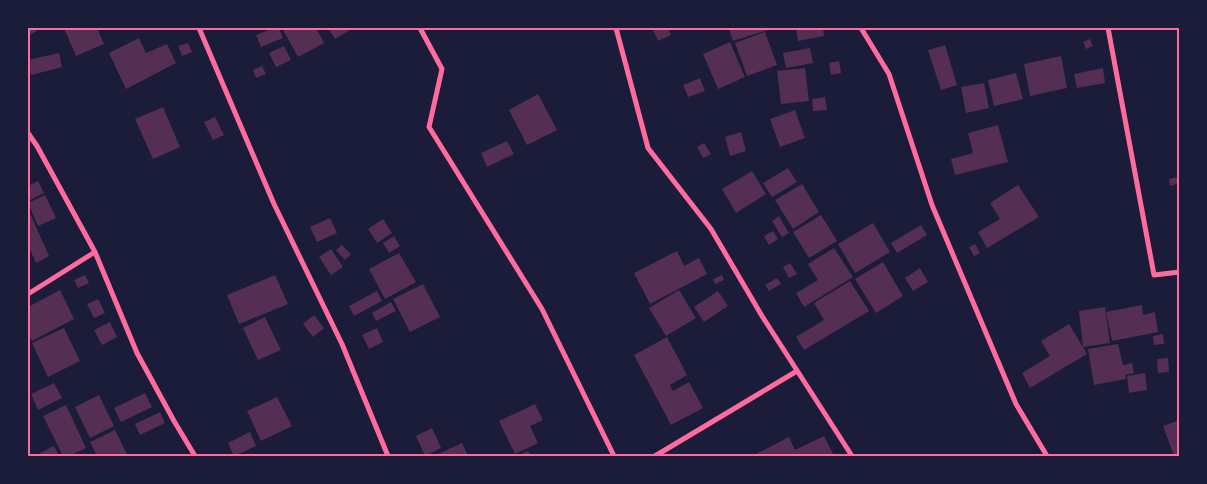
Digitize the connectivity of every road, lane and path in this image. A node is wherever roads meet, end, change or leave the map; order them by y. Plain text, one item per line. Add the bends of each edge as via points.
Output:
1 (199, 28) edge
2 (420, 28) edge
3 (616, 28) edge
4 (861, 28) edge
5 (1108, 28) edge
6 (28, 133) edge
7 (95, 252) junction
8 (1180, 272) edge
9 (28, 294) edge
10 (797, 370) junction
11 (195, 456) edge
12 (388, 456) edge
13 (614, 456) edge
14 (654, 456) edge
15 (852, 456) edge
16 (1047, 456) edge

1 - 12 street via 274,204 342,344
2 - 13 street via 442,69 430,128 542,310
3 - 10 street via 648,148 711,229
4 - 16 street via 889,74 932,205 1016,404
5 - 8 street via 1154,275
6 - 7 street
7 - 9 street
7 - 11 street via 137,353
10 - 14 street
10 - 15 street

